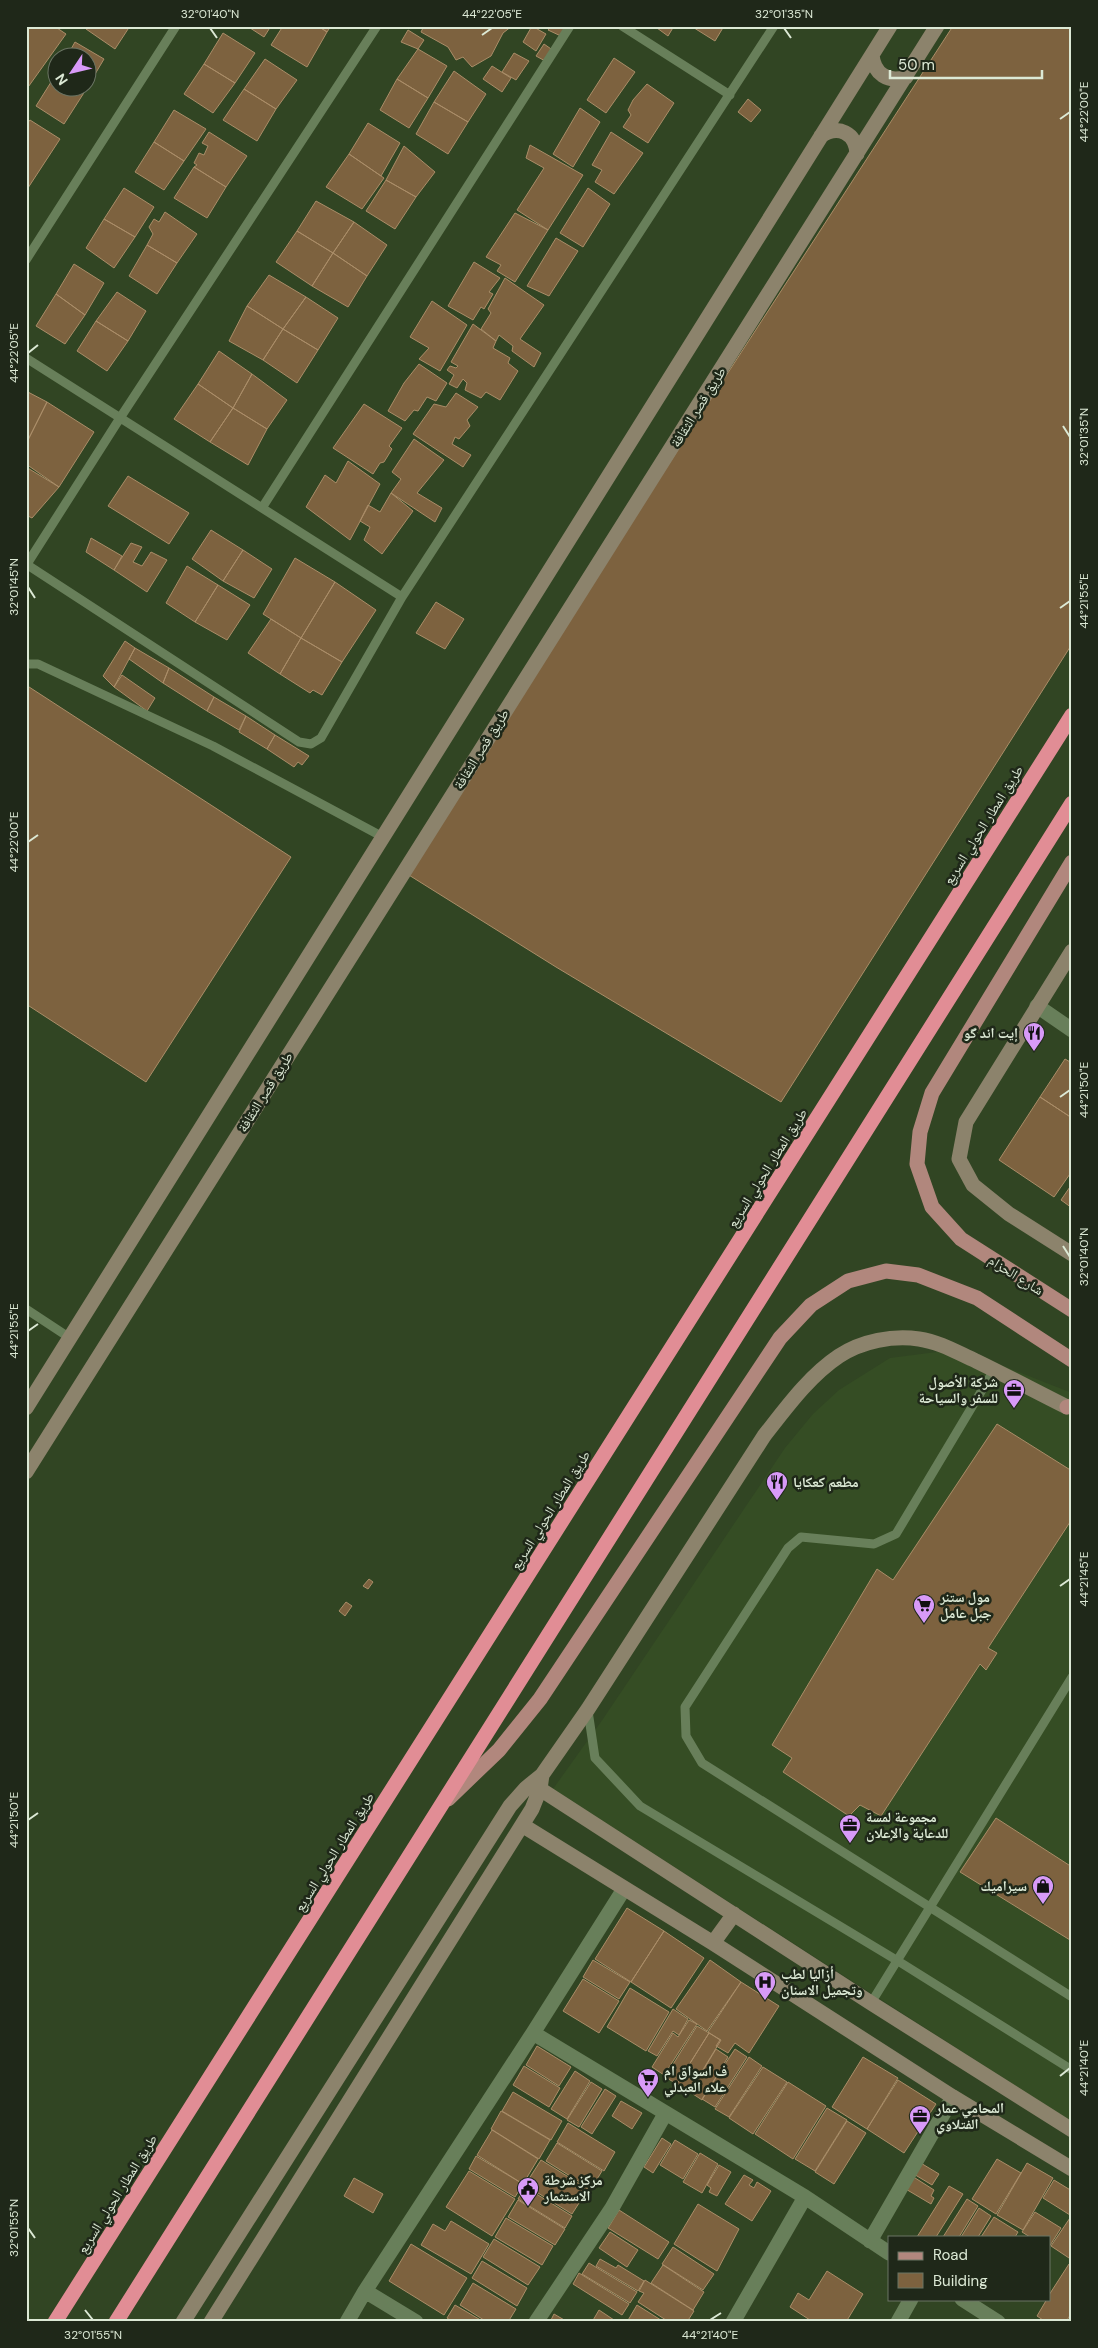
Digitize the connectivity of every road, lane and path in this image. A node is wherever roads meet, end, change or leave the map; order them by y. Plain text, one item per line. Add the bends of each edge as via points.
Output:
1 (176, 26) edge
2 (377, 26) edge
3 (570, 26) edge
4 (622, 26) edge
5 (774, 26) edge
6 (890, 26) edge
7 (937, 26) edge
8 (872, 55) junction
9 (906, 76) junction
10 (730, 95) junction
11 (821, 136) junction
12 (857, 154) junction
13 (26, 260) edge
14 (26, 358) edge
15 (120, 418) junction
16 (262, 508) junction
17 (26, 564) edge
18 (402, 597) junction
19 (26, 664) edge
20 (1072, 715) edge
21 (1072, 803) edge
22 (383, 837) junction
23 (1072, 862) edge
24 (1072, 951) edge
25 (1037, 1006) junction
26 (1072, 1030) edge
27 (1072, 1254) edge
28 (26, 1309) edge
29 (1072, 1310) edge
30 (70, 1338) junction
31 (1072, 1360) edge
32 (994, 1370) junction
33 (26, 1408) edge
34 (1070, 1408) edge
35 (26, 1472) edge
36 (1072, 1677) edge
37 (588, 1709) junction
38 (541, 1782) junction
39 (440, 1807) junction
40 (522, 1825) junction
41 (624, 1889) junction
42 (930, 1907) junction
43 (734, 1914) junction
44 (714, 1943) junction
45 (898, 1961) junction
46 (1072, 1997) edge
47 (871, 2003) junction
48 (533, 2034) junction
49 (1072, 2070) edge
50 (953, 2097) junction
51 (665, 2114) junction
52 (1072, 2130) edge
53 (1072, 2169) edge
54 (805, 2197) junction
55 (870, 2241) junction
56 (888, 2252) edge
57 (365, 2291) junction
58 (910, 2300) edge
59 (964, 2300) edge
60 (55, 2322) edge
61 (116, 2322) edge
62 (183, 2322) edge
63 (211, 2322) edge
64 (347, 2322) edge
65 (416, 2322) edge
66 (536, 2322) edge
67 (733, 2322) edge
68 (898, 2322) edge
69 (998, 2322) edge

1 - 13 lane
2 - 15 lane
3 - 16 lane
4 - 10 lane
5 - 10 lane
6 - 8 street
7 - 9 street, طريق قصر الثقافة
8 - 9 street via 879,74 892,79
8 - 11 street
9 - 12 street, طريق قصر الثقافة
10 - 18 lane
11 - 12 street via 832,130 845,132 855,141
11 - 22 street
12 - 35 street, طريق قصر الثقافة
14 - 15 lane
15 - 16 lane
15 - 17 lane
16 - 18 lane
17 - 18 lane via 299,742 311,744 321,738
19 - 22 lane via 38,664 214,746
20 - 60 highway, طريق المطار الحولي السريع
21 - 39 highway
22 - 30 street
23 - 29 main road, شارع الحزام via 932,1093 920,1132 917,1164 932,1207 961,1239
24 - 25 street
25 - 26 street
25 - 27 street via 966,1122 960,1158 973,1185 1009,1214
28 - 30 lane
30 - 33 street
31 - 39 main road via 977,1298 918,1275 886,1271 848,1281 811,1305 780,1338 540,1699 498,1750
32 - 34 street
32 - 37 street via 946,1347 920,1339 892,1338 840,1356 819,1373 764,1436
32 - 42 lane via 896,1534 874,1544 801,1537 788,1548 685,1707 686,1736 702,1763
36 - 42 lane
37 - 38 street
37 - 45 lane via 595,1758 640,1806
38 - 40 street via 532,1809
38 - 43 street
38 - 62 street via 530,1784 510,1806
39 - 61 highway
40 - 41 street
40 - 63 street
41 - 44 street
41 - 48 street
42 - 45 lane
42 - 46 lane
43 - 44 street
43 - 47 street
44 - 50 street
45 - 47 lane
45 - 49 lane
47 - 52 street
48 - 51 street
48 - 57 street
50 - 53 street
50 - 55 street
51 - 54 street
51 - 66 street via 612,2208
54 - 55 street
54 - 67 street
55 - 56 street
57 - 64 street
57 - 65 street
58 - 68 street
59 - 69 street

